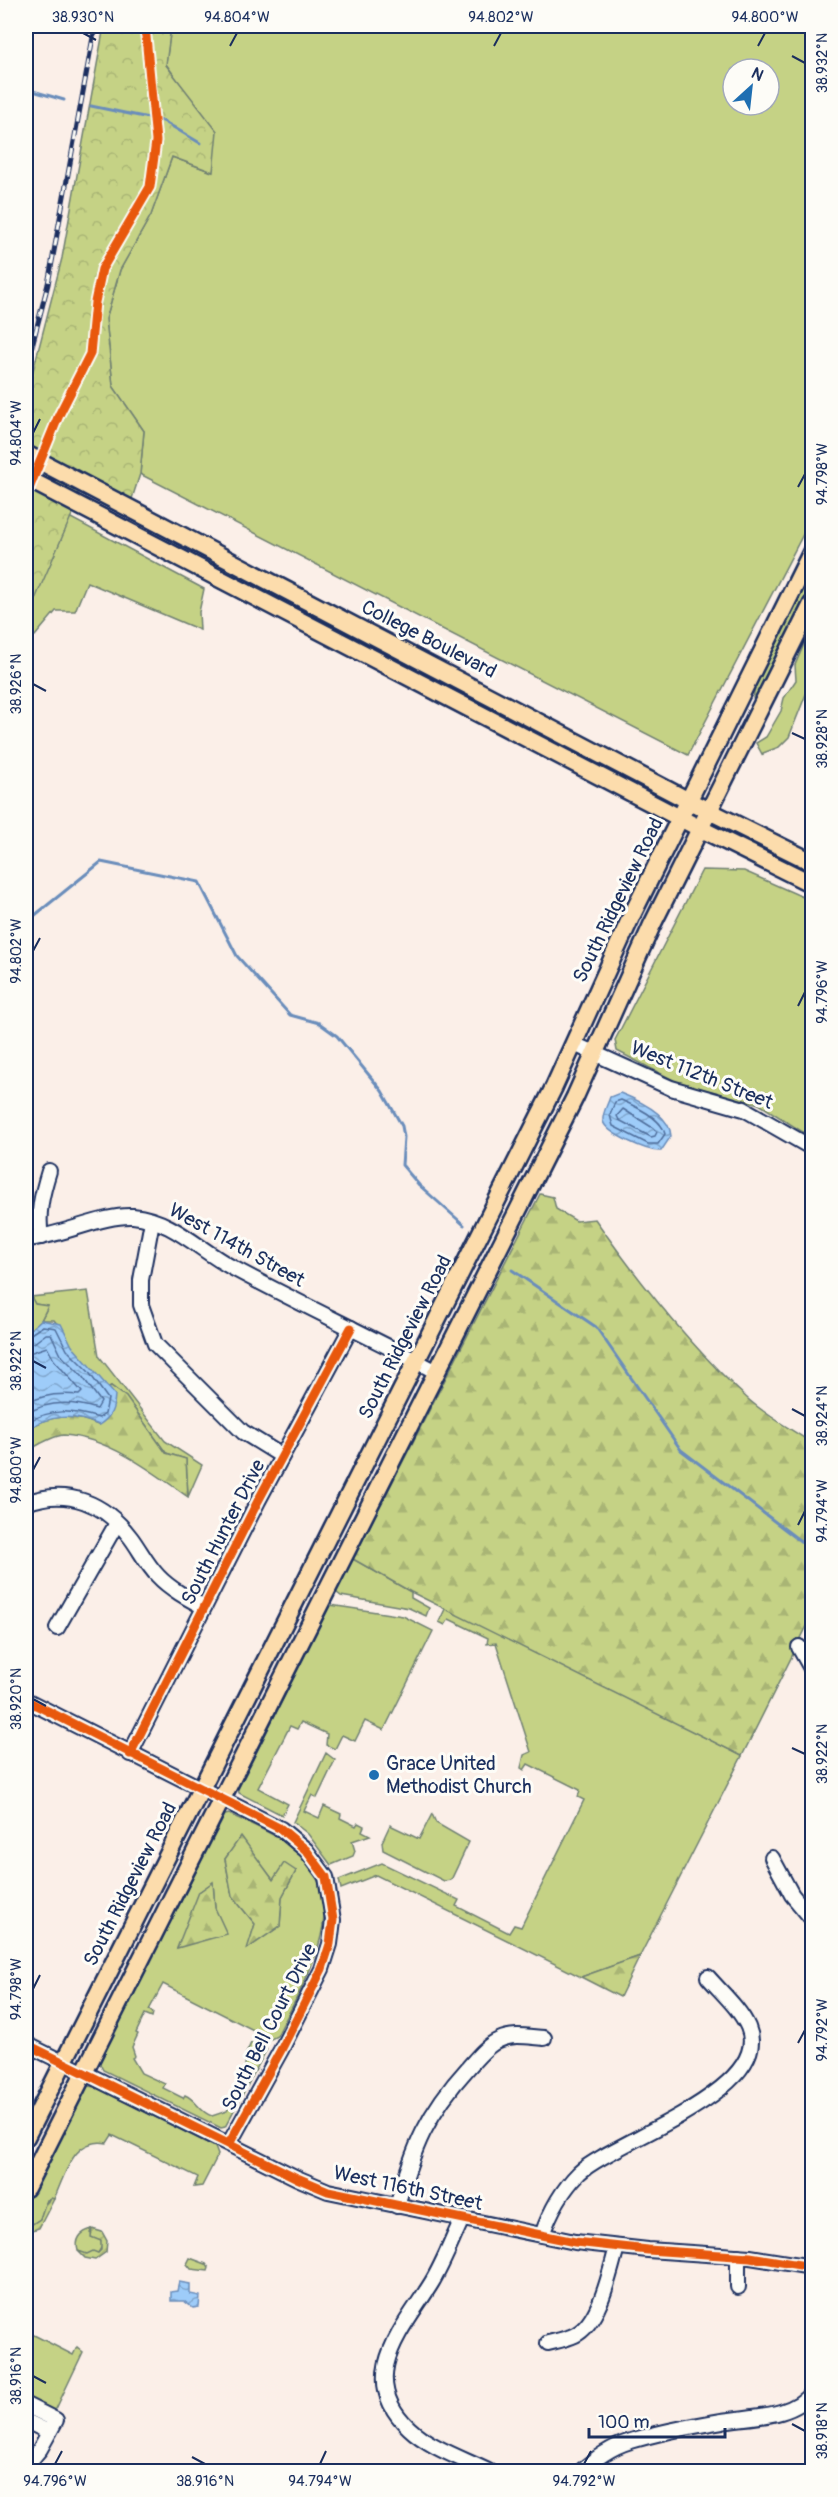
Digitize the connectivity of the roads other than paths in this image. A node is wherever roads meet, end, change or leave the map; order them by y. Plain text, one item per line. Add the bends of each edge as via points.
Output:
1 (26, 454) edge
2 (26, 478) edge
3 (813, 551) edge
4 (813, 604) edge
5 (689, 801) junction
6 (709, 811) junction
7 (681, 818) junction
8 (700, 829) junction
9 (813, 862) edge
10 (813, 884) edge
11 (574, 1044) junction
12 (596, 1053) junction
13 (813, 1148) edge
14 (49, 1171) dead end
15 (152, 1221) junction
16 (41, 1237) junction
17 (26, 1239) edge
18 (351, 1328) junction
19 (417, 1361) junction
20 (437, 1372) junction
21 (282, 1456) junction
22 (26, 1503) edge
23 (117, 1523) junction
24 (204, 1607) junction
25 (57, 1628) dead end
26 (800, 1647) dead end
27 (813, 1670) edge
28 (26, 1700) edge
29 (130, 1754) junction
30 (201, 1790) junction
31 (221, 1801) junction
32 (772, 1858) dead end
33 (813, 1919) edge
34 (708, 1977) dead end
35 (544, 2038) dead end
36 (26, 2044) edge
37 (63, 2064) junction
38 (83, 2074) junction
39 (26, 2137) edge
40 (229, 2144) junction
41 (26, 2188) edge
42 (397, 2206) junction
43 (462, 2219) junction
44 (542, 2235) junction
45 (617, 2247) junction
46 (738, 2256) junction
47 (813, 2267) edge
48 (738, 2287) dead end
49 (548, 2343) dead end
50 (813, 2392) edge
51 (26, 2405) edge
52 (26, 2421) edge
53 (53, 2426) junction
54 (26, 2466) edge
55 (490, 2472) edge
56 (580, 2472) edge

1 - 5 main road, College Boulevard
2 - 7 main road
3 - 5 main road, South Ridgeview Road
4 - 6 main road
5 - 6 main road, College Boulevard
5 - 7 main road, South Ridgeview Road
6 - 8 main road
6 - 9 main road, College Boulevard
7 - 8 main road
7 - 11 main road, South Ridgeview Road
8 - 10 main road
8 - 12 main road via 652,925
11 - 12 street, West 112th Street
11 - 19 main road, South Ridgeview Road
12 - 13 street, West 112th Street via 689,1094 744,1109
12 - 20 main road
14 - 16 street via 40,1200
15 - 16 street, West 114th Street via 120,1217
15 - 18 street, West 114th Street via 171,1227 227,1265
15 - 21 street via 141,1280 141,1305 155,1344 243,1432
16 - 17 street, West 114th Street
18 - 19 street, West 114th Street
18 - 21 street, South Hunter Drive
19 - 20 street, West 114th Street
19 - 30 main road, South Ridgeview Road
20 - 31 main road
21 - 24 street, South Hunter Drive
22 - 23 street via 43,1497 70,1497 93,1503
23 - 24 street via 158,1577
23 - 25 street
24 - 29 street, South Hunter Drive
26 - 27 street
28 - 29 street, South Bell Court Drive
29 - 30 street, South Bell Court Drive
30 - 31 street, South Bell Court Drive
30 - 37 main road, South Ridgeview Road
31 - 38 main road
31 - 40 street, South Bell Court Drive via 281,1829 306,1850 326,1877 333,1920 322,1969
32 - 33 street via 792,1895
34 - 44 street via 748,2028 745,2062 730,2080 699,2103 580,2173 552,2207
35 - 42 street via 517,2035 497,2040 452,2085 412,2153
36 - 37 street, West 116th Street
37 - 38 street, West 116th Street
37 - 39 main road, South Ridgeview Road
38 - 40 street, West 116th Street
38 - 41 main road
40 - 42 street, West 116th Street via 328,2191
42 - 43 street, West 116th Street
43 - 44 street, West 116th Street
43 - 55 street via 431,2283 391,2345 385,2371 389,2399 402,2420 420,2437
44 - 45 street, West 116th Street
45 - 46 street, West 116th Street
45 - 49 street via 594,2315 577,2335
46 - 47 street, West 116th Street
46 - 48 street
50 - 56 street via 807,2400 776,2413 631,2441 601,2454
51 - 53 street
52 - 53 street
53 - 54 street

